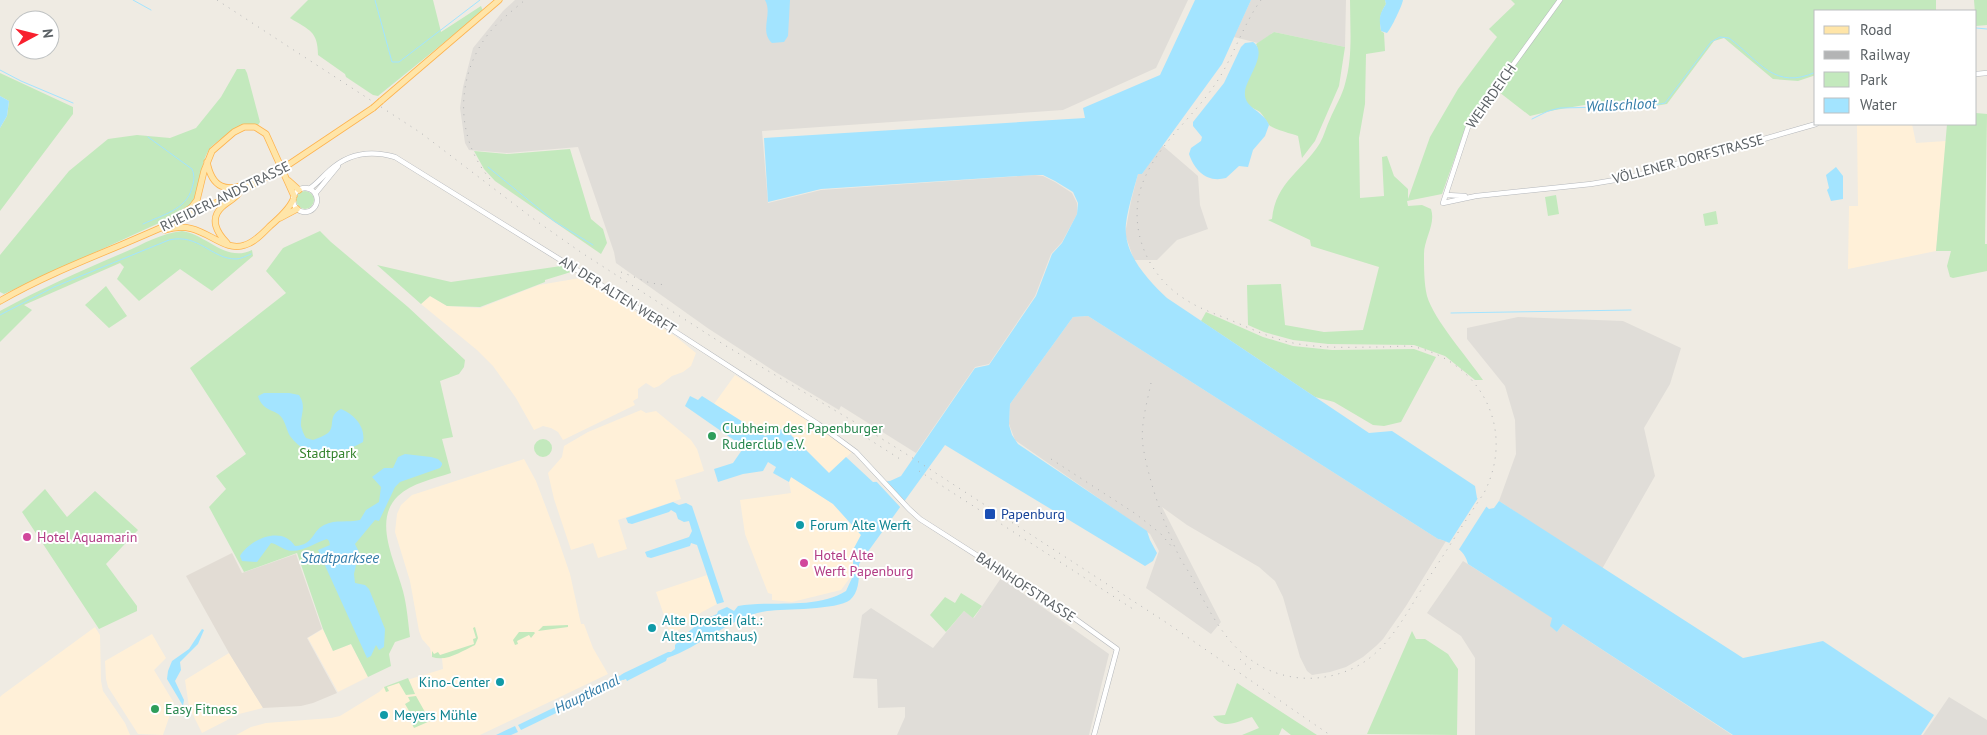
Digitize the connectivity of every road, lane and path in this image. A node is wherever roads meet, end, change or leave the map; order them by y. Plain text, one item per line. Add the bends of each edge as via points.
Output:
1 (499, 0) edge
2 (1560, 0) edge
3 (1814, 125) edge
4 (207, 161) junction
5 (342, 162) junction
6 (286, 178) junction
7 (258, 182) junction
8 (309, 189) junction
9 (299, 190) junction
10 (238, 192) junction
11 (315, 194) junction
12 (1446, 195) junction
13 (1469, 197) junction
14 (293, 198) junction
15 (1443, 203) joint
16 (296, 209) junction
17 (278, 219) junction
18 (170, 224) junction
19 (156, 230) junction
20 (228, 244) junction
21 (0, 301) edge
22 (909, 509) joint
23 (1094, 735) edge

1 - 7 main road, RHEIDERLANDSTRASSE, bridge via 373,108
2 - 12 street, WEHRDEICH via 1468,127
3 - 13 street, VÖLLENER DORFSTRASSE via 1627,178
4 - 6 main road via 215,147 234,132 244,127 255,127 270,139
4 - 7 main road via 211,176 222,186 233,188
4 - 18 main road via 197,200
5 - 8 street, AN DER ALTEN WERFT
5 - 11 street, AN DER ALTEN WERFT
5 - 22 street, AN DER ALTEN WERFT via 368,153 395,157 412,166 818,424 856,452
6 - 9 main road
6 - 14 main road
7 - 10 main road, RHEIDERLANDSTRASSE
8 - 9 street
8 - 11 street
9 - 14 street
10 - 18 main road, RHEIDERLANDSTRASSE
10 - 20 main road via 216,215 217,232
11 - 16 street via 317,201 311,210
12 - 13 street, VÖLLENER DORFSTRASSE
12 - 15 street, WEHRDEICH
13 - 15 street, VÖLLENER DORFSTRASSE
14 - 16 street
14 - 17 main road
16 - 17 main road
17 - 20 main road via 250,243 240,247
18 - 19 main road, RHEIDERLANDSTRASSE
19 - 20 main road via 190,227
19 - 21 main road, RHEIDERLANDSTRASSE via 65,268
22 - 23 street, BAHNHOFSTRASSE via 1117,649

